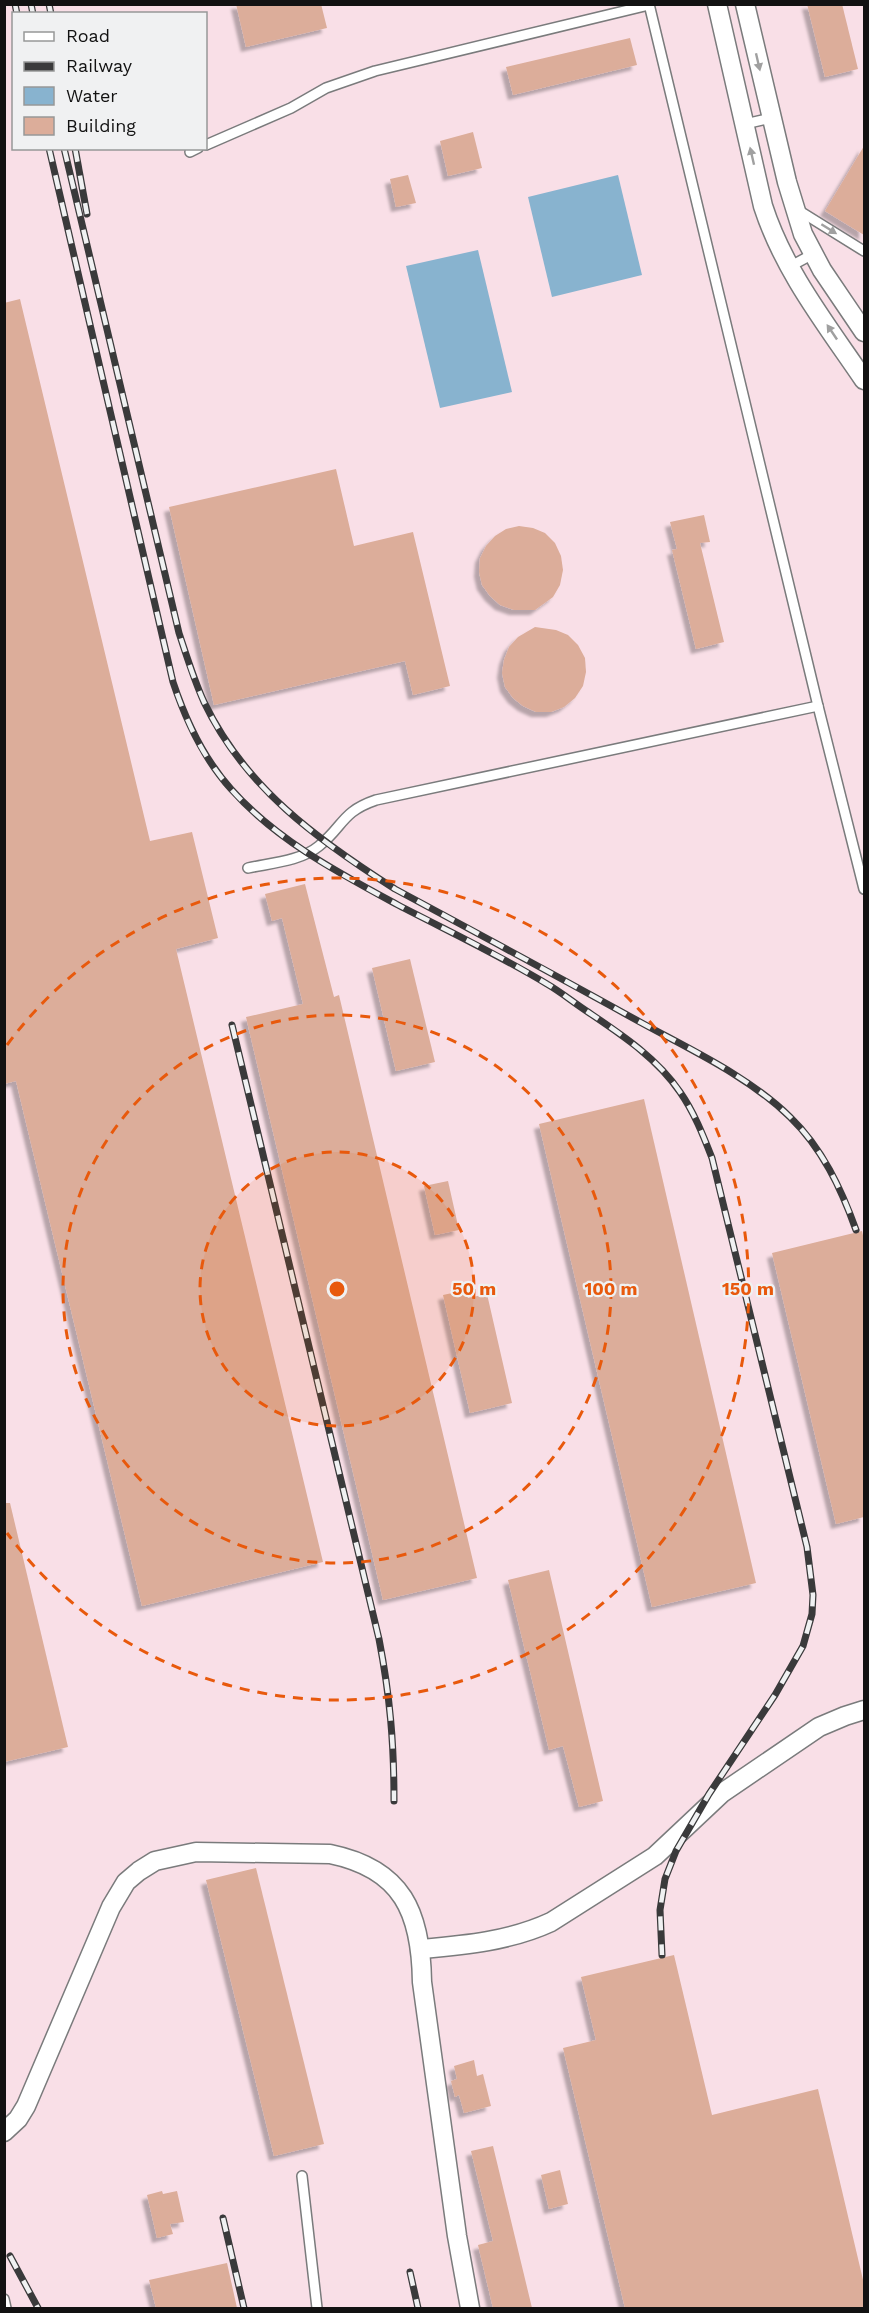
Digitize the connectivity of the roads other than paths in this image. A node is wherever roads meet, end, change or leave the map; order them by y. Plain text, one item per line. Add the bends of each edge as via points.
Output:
1 (717, 4) edge
2 (745, 4) edge
3 (649, 5) edge
4 (771, 118) junction
5 (745, 124) junction
6 (207, 145) edge
7 (794, 207) junction
8 (864, 251) edge
9 (813, 254) junction
10 (789, 267) junction
11 (864, 332) edge
12 (864, 380) edge
13 (818, 706) junction
14 (248, 868) dead end
15 (864, 888) edge
16 (864, 1710) edge
17 (422, 1949) junction
18 (4, 2132) edge
19 (302, 2176) dead end
20 (4, 2299) edge
21 (6, 2308) edge
22 (317, 2308) edge
23 (470, 2308) edge

1 - 5 street
2 -> 4 street
3 - 6 lane via 375,71 326,88 291,108
3 - 13 lane
4 - 5 lane
4 - 7 street
10 -> 5 street via 763,206
7 -> 8 lane
7 - 9 street
9 - 10 lane
9 - 11 street
12 -> 10 street
13 - 14 lane via 376,800 350,812 317,848
13 - 15 lane
16 - 17 street via 819,1727 722,1793 655,1856 551,1922 496,1940
17 - 18 street via 415,1923 398,1890 385,1876 351,1859 330,1854 196,1852 155,1861 126,1882 117,1895 26,2106
17 - 23 street via 424,1994
19 - 22 lane
20 - 21 lane

